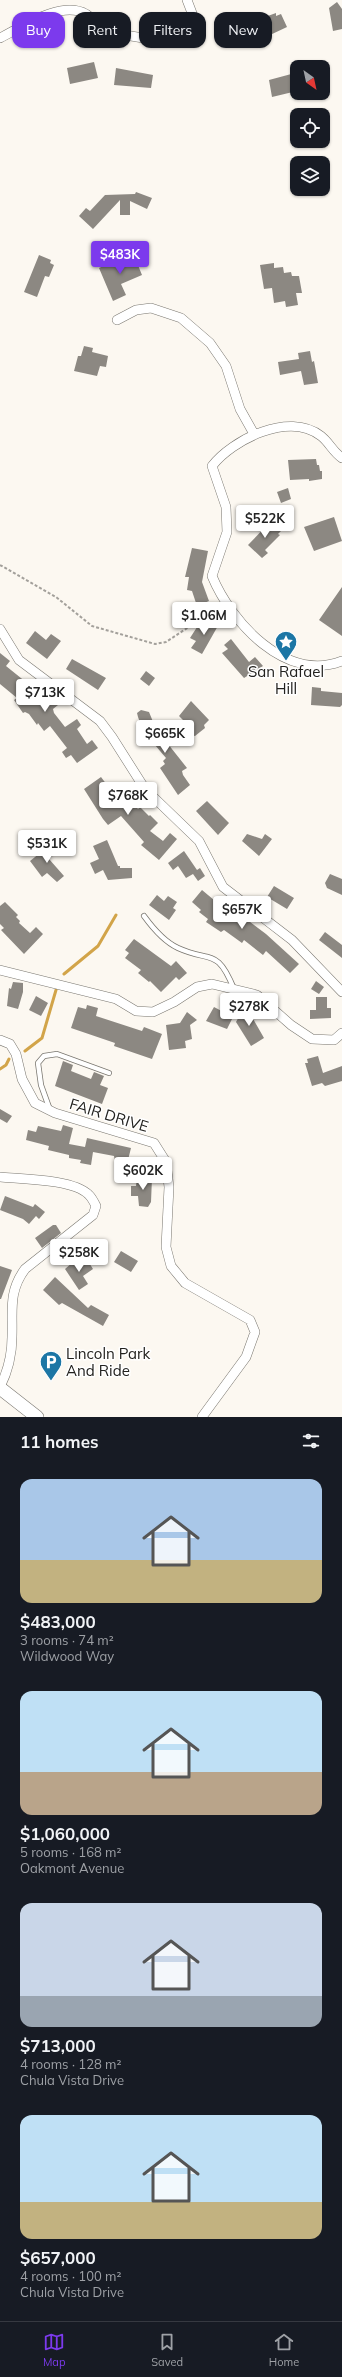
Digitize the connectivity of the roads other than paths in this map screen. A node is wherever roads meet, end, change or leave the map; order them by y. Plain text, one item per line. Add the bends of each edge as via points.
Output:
1 (187, 0) edge
2 (83, 12) edge
3 (131, 36) edge
4 (0, 38) edge
5 (117, 320) dead end
6 (254, 434) junction
7 (342, 458) edge
8 (0, 628) edge
9 (342, 661) edge
10 (144, 916) dead end
11 (0, 970) edge
12 (234, 990) junction
13 (342, 992) edge
14 (342, 1033) edge
15 (0, 1040) edge
16 (109, 1073) dead end
17 (50, 1110) junction
18 (0, 1177) edge
19 (0, 1388) edge
20 (37, 1417) edge
21 (202, 1417) edge

1 - 3 street via 192,13 190,23 168,36 155,40
2 - 4 street via 61,8 35,17
5 - 6 street via 136,310 151,308 180,318 210,343 226,366 240,409
6 - 7 street via 280,428 301,428 320,435
6 - 9 street via 222,453 212,466 226,507 228,532 212,576 240,624 269,649 309,666
8 - 13 street via 19,660 100,721 145,789 199,841 223,887 292,940
10 - 12 lane via 169,943 179,949 213,958 227,971
11 - 12 street via 116,999 136,1011 153,1012 197,987 212,984
12 - 14 street via 257,995 291,1025 312,1039 334,1040
15 - 17 street, FAIR DRIVE via 10,1044 16,1054 22,1079 35,1103
16 - 17 lane via 57,1054 44,1056 38,1062 41,1085
17 - 21 street, FAIR DRIVE via 154,1143 166,1162 169,1187 166,1247 171,1266 185,1283 250,1320 255,1332 246,1357
18 - 19 street via 69,1185 88,1194 96,1206 93,1215 25,1269 19,1278 11,1312 10,1359
19 - 20 main road

